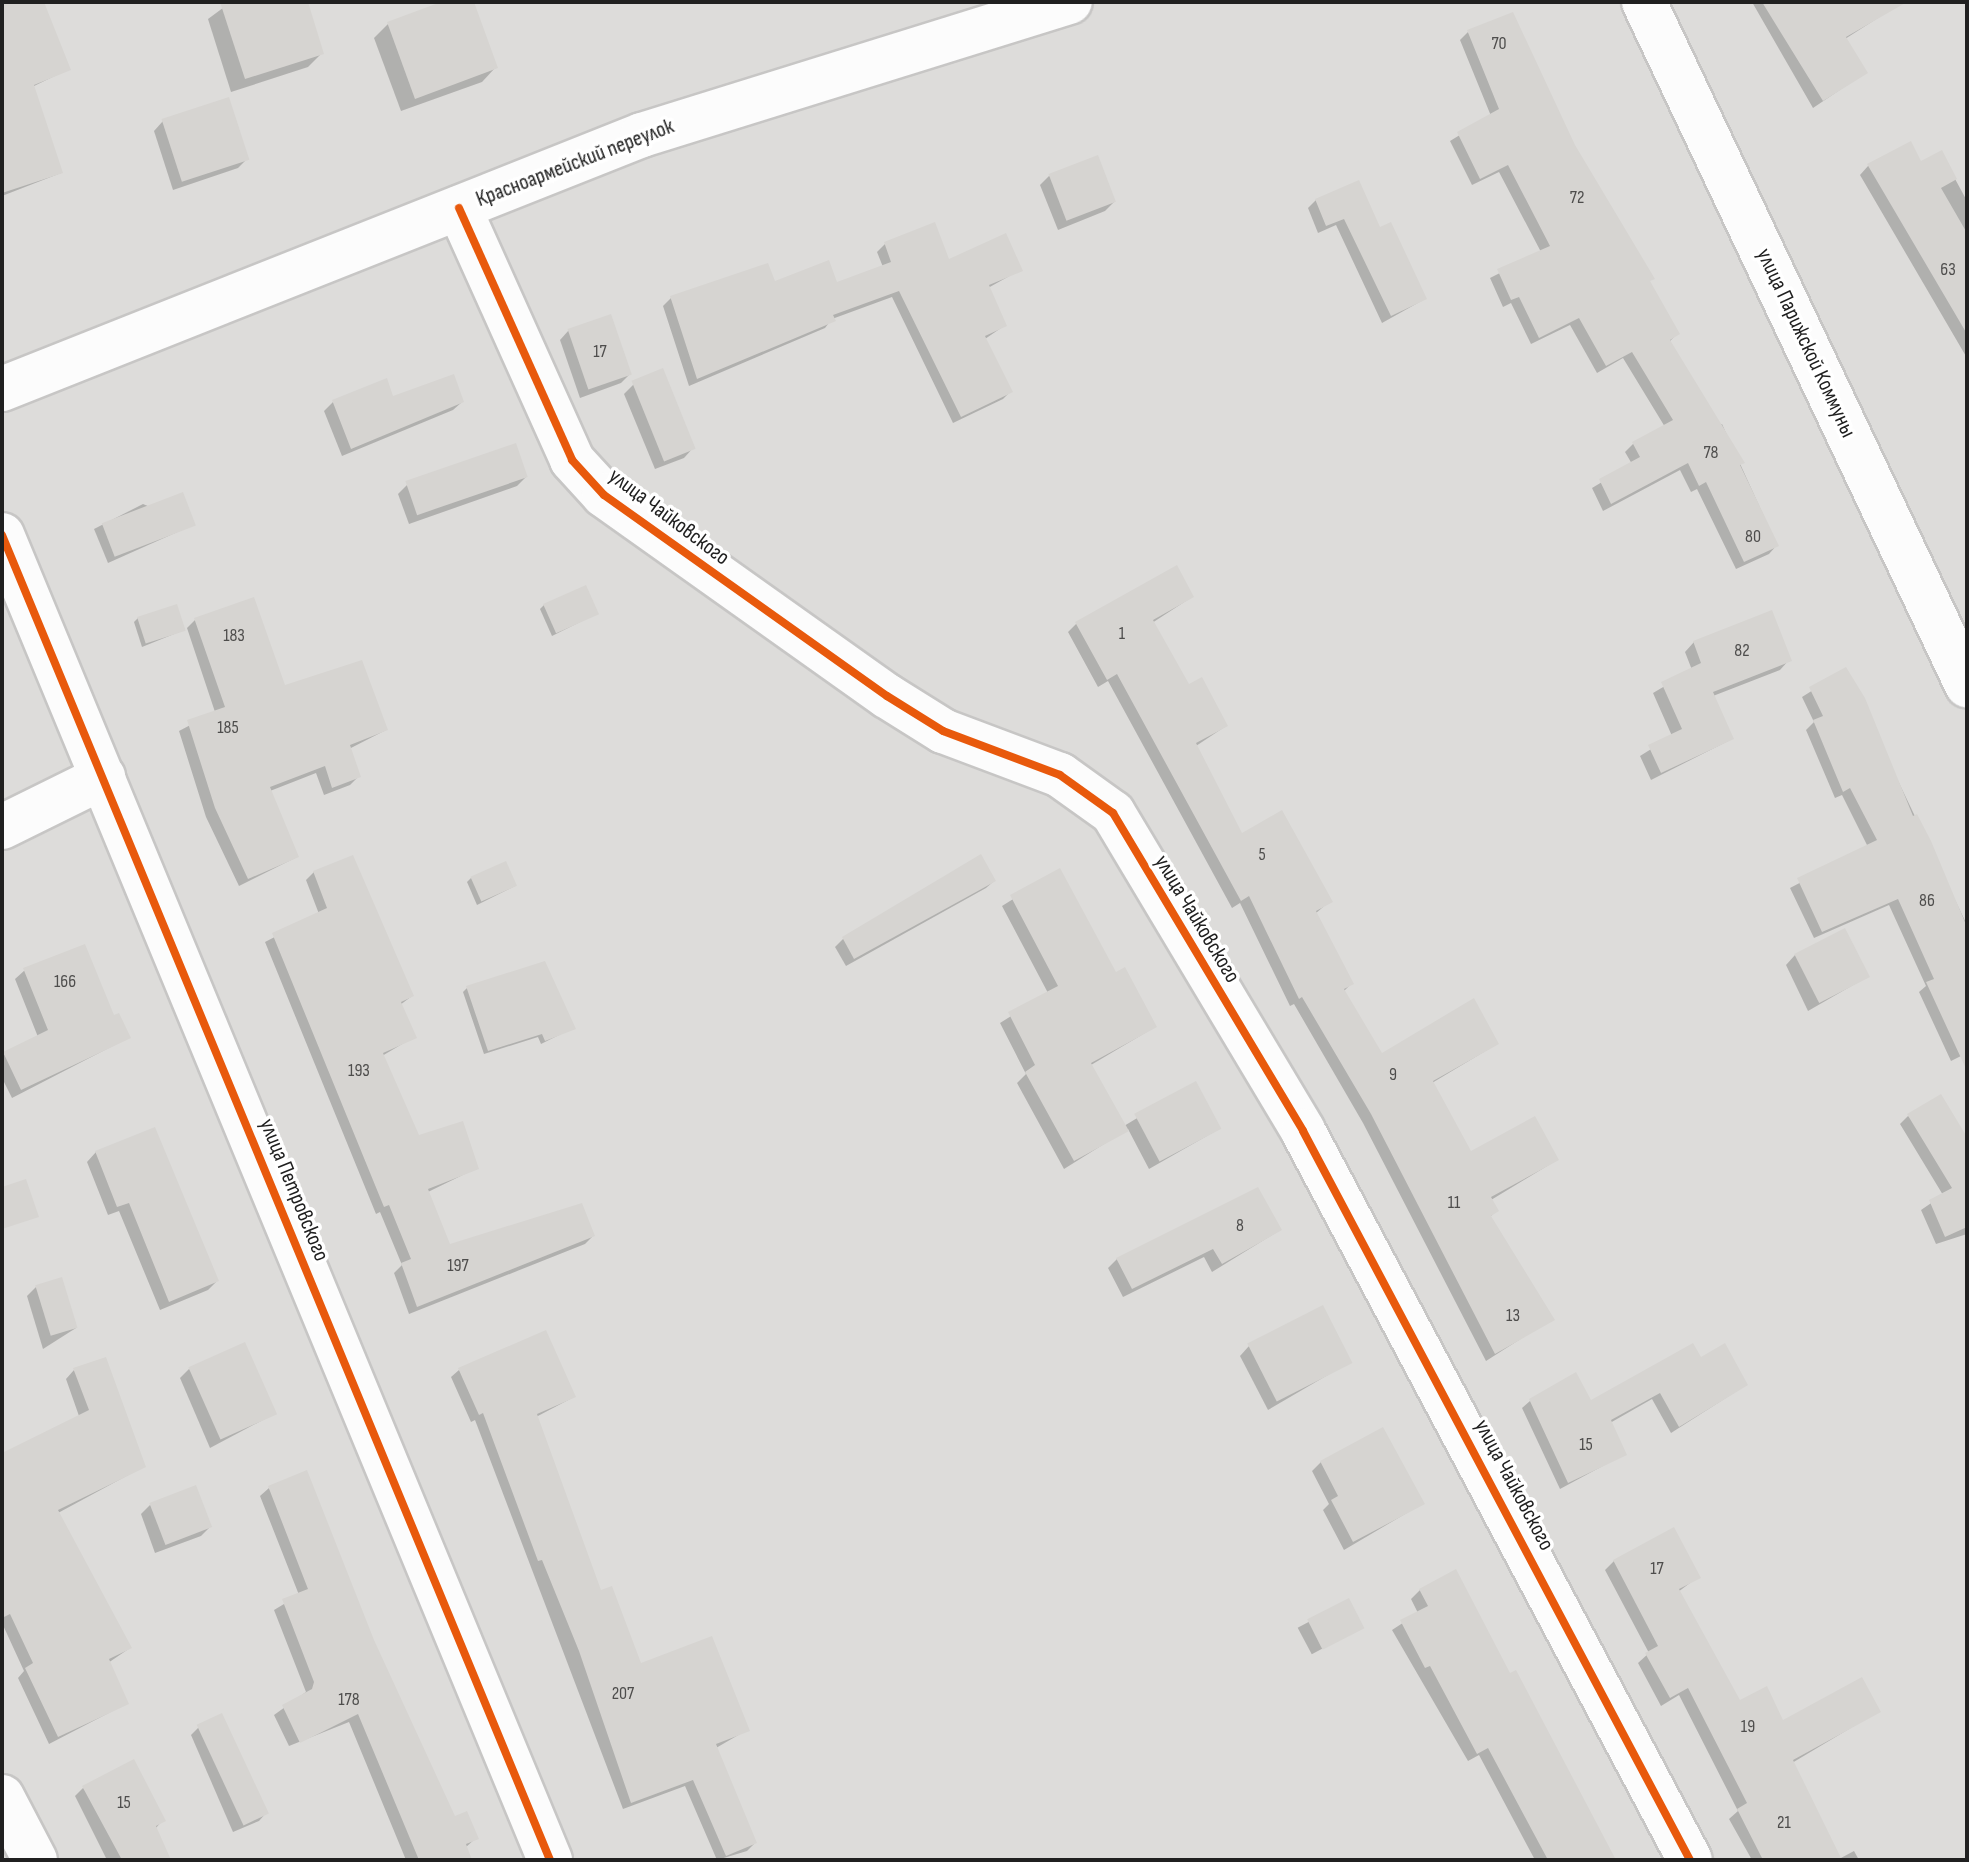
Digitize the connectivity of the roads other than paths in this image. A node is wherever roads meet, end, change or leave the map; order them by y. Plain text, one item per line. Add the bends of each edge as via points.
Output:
1 (1070, 2) edge
2 (1644, 2) edge
3 (459, 208) junction
4 (2, 389) edge
5 (2, 535) edge
6 (1967, 685) edge
7 (103, 777) junction
8 (2, 827) edge
9 (2, 1797) edge
10 (35, 1860) edge
11 (550, 1860) edge
12 (1690, 1860) edge

1 - 3 street, Красноармейский переулок via 642,135
2 - 6 street, улица Парижской Коммуны
3 - 4 street, Красноармейский переулок
3 - 12 street, улица Чайковского via 572,460 604,495 943,731 1060,775 1113,813 1303,1131
5 - 7 street, улица Петровского
7 - 8 street
7 - 11 street, улица Петровского
9 - 10 street

